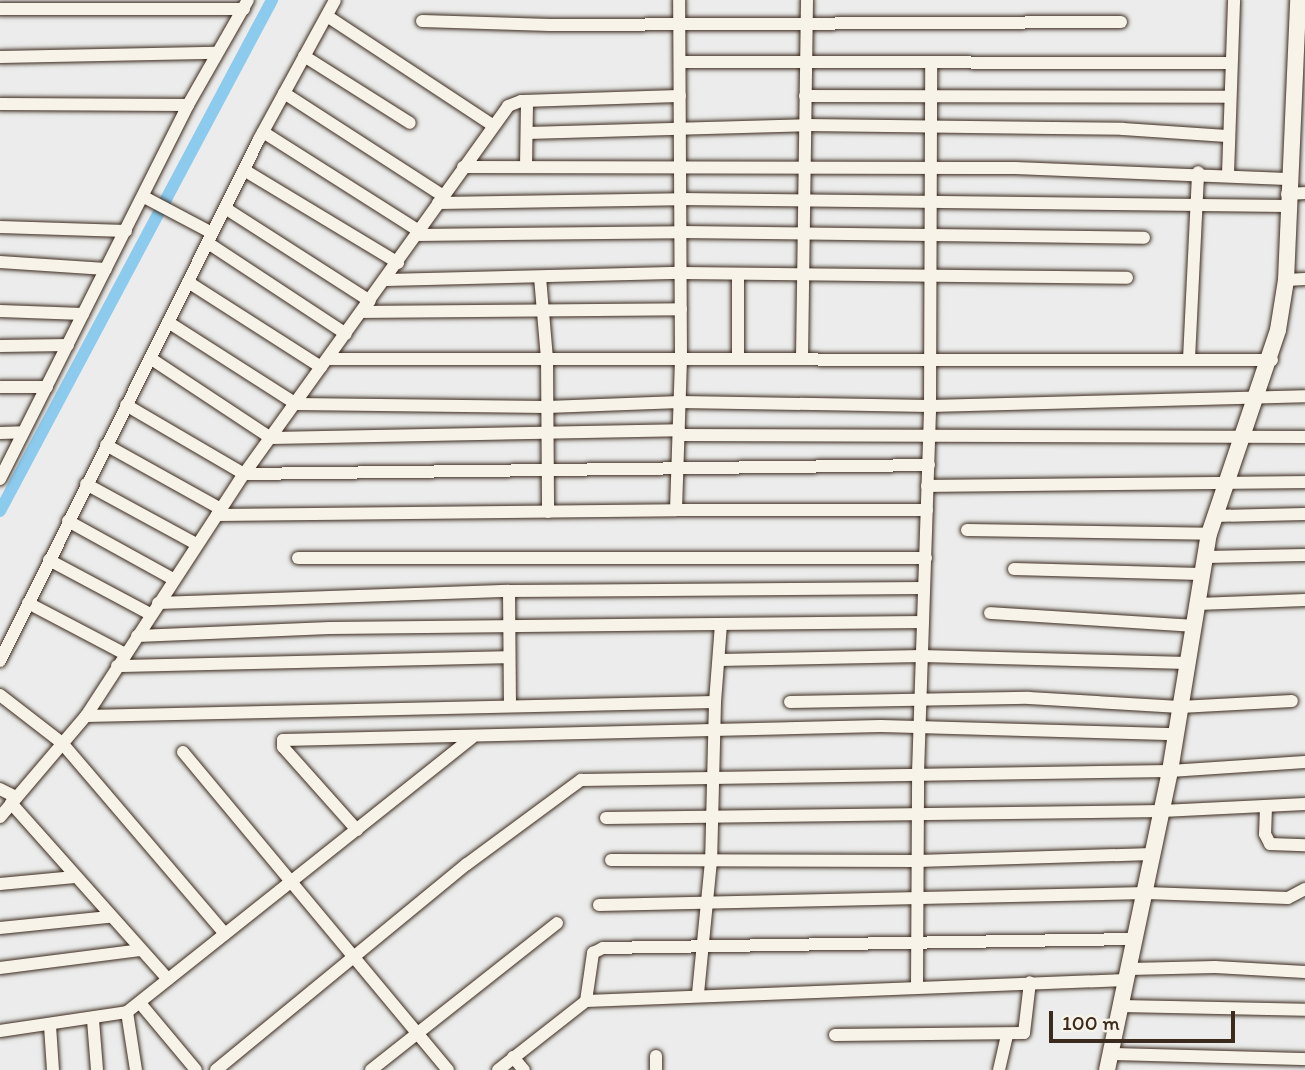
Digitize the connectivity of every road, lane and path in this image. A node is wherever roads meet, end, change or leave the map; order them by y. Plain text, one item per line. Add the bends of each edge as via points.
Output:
1 (335, 0) edge
2 (680, 0) edge
3 (807, 0) edge
4 (1234, 0) edge
5 (1298, 0) edge
6 (246, 5) edge
7 (0, 9) edge
8 (327, 16) junction
9 (422, 21) dead end
10 (1121, 22) dead end
11 (807, 24) junction
12 (680, 25) junction
13 (217, 53) junction
14 (304, 56) junction
15 (0, 57) edge
16 (1299, 59) edge
17 (681, 62) junction
18 (806, 63) junction
19 (1230, 63) junction
20 (931, 64) junction
21 (285, 93) junction
22 (933, 94) junction
23 (1298, 95) edge
24 (680, 96) junction
25 (805, 96) junction
26 (1229, 97) junction
27 (527, 101) junction
28 (0, 104) edge
29 (188, 105) junction
30 (410, 123) dead end
31 (492, 125) junction
32 (806, 125) junction
33 (680, 126) junction
34 (933, 127) junction
35 (263, 132) junction
36 (527, 133) junction
37 (1227, 136) junction
38 (1297, 136) edge
39 (463, 167) junction
40 (526, 167) junction
41 (933, 167) junction
42 (681, 168) junction
43 (806, 168) junction
44 (244, 170) junction
45 (1198, 172) junction
46 (1228, 174) junction
47 (1287, 193) junction
48 (1305, 194) edge
49 (144, 197) junction
50 (680, 199) junction
51 (440, 200) junction
52 (806, 201) junction
53 (930, 202) junction
54 (1198, 205) junction
55 (225, 208) junction
56 (0, 227) edge
57 (126, 231) junction
58 (681, 232) junction
59 (418, 233) junction
60 (806, 233) junction
61 (929, 235) junction
62 (210, 238) junction
63 (1144, 238) dead end
64 (0, 262) edge
65 (398, 263) junction
66 (106, 270) junction
67 (681, 273) junction
68 (738, 274) junction
69 (803, 275) junction
70 (540, 276) junction
71 (929, 276) junction
72 (1128, 278) dead end
73 (1305, 279) edge
74 (386, 280) junction
75 (1286, 280) junction
76 (188, 282) junction
77 (366, 307) junction
78 (681, 309) junction
79 (543, 310) junction
80 (0, 311) edge
81 (83, 314) junction
82 (168, 322) junction
83 (346, 334) junction
84 (68, 345) junction
85 (0, 346) edge
86 (738, 357) junction
87 (150, 358) junction
88 (547, 358) junction
89 (681, 358) junction
90 (802, 359) junction
91 (930, 359) junction
92 (1189, 359) junction
93 (1272, 360) junction
94 (325, 363) junction
95 (0, 387) edge
96 (47, 387) junction
97 (1305, 396) edge
98 (1259, 397) junction
99 (680, 401) junction
100 (296, 404) junction
101 (126, 405) junction
102 (930, 406) junction
103 (547, 407) junction
104 (23, 432) junction
105 (679, 432) junction
106 (0, 433) edge
107 (546, 434) junction
108 (929, 436) junction
109 (1305, 437) edge
110 (271, 438) junction
111 (1240, 439) junction
112 (106, 445) junction
113 (929, 465) junction
114 (679, 468) junction
115 (546, 471) junction
116 (244, 474) junction
117 (0, 479) edge
118 (1305, 482) edge
119 (86, 484) junction
120 (1223, 484) junction
121 (927, 486) junction
122 (676, 510) junction
123 (927, 510) junction
124 (219, 512) junction
125 (548, 513) junction
126 (1305, 514) edge
127 (1214, 516) junction
128 (68, 521) junction
129 (967, 530) dead end
130 (1209, 534) junction
131 (196, 544) junction
132 (1305, 555) edge
133 (1205, 557) junction
134 (298, 558) dead end
135 (926, 558) junction
136 (49, 560) junction
137 (1014, 569) dead end
138 (1201, 574) junction
139 (173, 579) junction
140 (924, 588) junction
141 (509, 591) junction
142 (1305, 600) edge
143 (28, 603) junction
144 (1197, 604) junction
145 (154, 609) junction
146 (990, 613) dead end
147 (923, 622) junction
148 (721, 624) junction
149 (1194, 626) junction
150 (508, 628) junction
151 (137, 636) junction
152 (125, 654) junction
153 (922, 656) junction
154 (509, 657) junction
155 (719, 660) junction
156 (0, 661) edge
157 (1188, 663) junction
158 (117, 666) junction
159 (0, 695) edge
160 (920, 699) junction
161 (1292, 701) dead end
162 (715, 702) junction
163 (790, 702) dead end
164 (510, 704) junction
165 (1180, 707) junction
166 (86, 716) junction
167 (920, 726) junction
168 (714, 731) junction
169 (1176, 734) junction
170 (472, 738) junction
171 (62, 743) junction
172 (183, 752) dead end
173 (1305, 762) edge
174 (1170, 771) junction
175 (918, 773) junction
176 (713, 778) junction
177 (0, 789) edge
178 (13, 800) junction
179 (1305, 804) edge
180 (1266, 807) junction
181 (1161, 811) junction
182 (917, 814) junction
183 (0, 817) edge
184 (606, 818) dead end
185 (712, 819) junction
186 (357, 830) junction
187 (1305, 845) edge
188 (1152, 854) junction
189 (611, 860) dead end
190 (711, 861) junction
191 (916, 861) junction
192 (75, 877) junction
193 (0, 884) edge
194 (291, 884) junction
195 (1305, 889) edge
196 (1146, 893) junction
197 (917, 900) junction
198 (706, 904) junction
199 (599, 905) dead end
200 (109, 917) junction
201 (558, 923) dead end
202 (0, 928) edge
203 (225, 934) junction
204 (1135, 939) junction
205 (917, 945) junction
206 (701, 948) junction
207 (141, 950) junction
208 (354, 957) junction
209 (0, 968) edge
210 (1305, 972) edge
211 (1128, 974) junction
212 (168, 979) junction
213 (1030, 982) junction
214 (917, 985) junction
215 (698, 994) junction
216 (586, 1001) junction
217 (140, 1003) junction
218 (1121, 1006) junction
219 (1305, 1010) edge
220 (127, 1012) junction
221 (93, 1020) junction
222 (50, 1026) junction
223 (0, 1031) edge
224 (417, 1031) junction
225 (835, 1035) dead end
226 (1007, 1035) junction
227 (656, 1056) dead end
228 (513, 1058) junction
229 (1305, 1059) edge
230 (1108, 1062) edge
231 (53, 1070) edge
232 (97, 1070) edge
233 (136, 1070) edge
234 (196, 1070) edge
235 (216, 1070) edge
236 (371, 1070) edge
237 (448, 1070) edge
238 (498, 1070) edge
239 (524, 1070) edge
240 (656, 1070) edge
241 (999, 1070) edge

1 - 8 street
2 - 12 street
3 - 11 street
4 - 19 street
5 - 16 street
6 - 7 street
6 - 13 street
8 - 14 street
8 - 31 street
9 - 12 street
10 - 11 street
11 - 12 street
11 - 18 street
12 - 17 street
13 - 15 street
13 - 29 street
14 - 21 street
14 - 30 street
16 - 23 street
17 - 18 street
17 - 24 street
18 - 20 street
18 - 25 street
19 - 20 street
19 - 26 street
20 - 22 street
21 - 35 street
21 - 51 street
22 - 25 street
22 - 26 street
22 - 34 street
23 - 38 street
24 - 27 street
24 - 33 street
25 - 32 street
26 - 37 street
27 - 31 street via 508,106
27 - 36 street
28 - 29 street
29 - 49 street
31 - 39 street
32 - 33 street
32 - 34 street
32 - 43 street
33 - 36 street
33 - 42 street
34 - 37 street via 1123,129
34 - 41 street
35 - 44 street
35 - 59 street
36 - 40 street
37 - 46 street
38 - 47 street
39 - 40 street
39 - 51 street
40 - 42 street
41 - 43 street
41 - 45 street
41 - 53 street
42 - 43 street
42 - 50 street
43 - 52 street
44 - 55 street
44 - 65 street
45 - 46 street
45 - 54 street
46 - 47 street
47 - 48 street
47 - 54 street
47 - 75 street
49 - 57 street
49 - 62 street
50 - 51 street
50 - 52 street
50 - 58 street
51 - 59 street
52 - 53 street
52 - 60 street
53 - 54 street
53 - 61 street
54 - 92 street
55 - 62 street
55 - 77 street
56 - 57 street
57 - 66 street
58 - 59 street
58 - 60 street
58 - 67 street
59 - 65 street
60 - 61 street
60 - 69 street
61 - 63 street
61 - 71 street
62 - 76 street
62 - 83 street
64 - 66 street
65 - 74 street
66 - 81 street
67 - 68 street
67 - 70 street
67 - 78 street
68 - 69 street
68 - 86 street
69 - 71 street
69 - 90 street
70 - 74 street
70 - 79 street
71 - 72 street
71 - 91 street
73 - 75 street
74 - 77 street
75 - 93 street
76 - 82 street
76 - 94 street
77 - 79 street
77 - 83 street
78 - 79 street
78 - 89 street
79 - 88 street
80 - 81 street
81 - 84 street
82 - 87 street
82 - 100 street
83 - 94 street
84 - 85 street
84 - 96 street
86 - 89 street
86 - 90 street
87 - 101 street
87 - 110 street
88 - 89 street
88 - 94 street
88 - 103 street
89 - 99 street
90 - 91 street
91 - 92 street
91 - 102 street
92 - 93 street
93 - 98 street
94 - 100 street
95 - 96 street
96 - 104 street
97 - 98 street
98 - 102 street
98 - 111 street
99 - 102 street
99 - 103 street
99 - 105 street
100 - 103 street
100 - 110 street
101 - 112 street
101 - 116 street
102 - 108 street
103 - 107 street
104 - 106 street
104 - 117 street
105 - 107 street
105 - 108 street
105 - 114 street
107 - 110 street
107 - 115 street
108 - 111 street
108 - 113 street
109 - 111 street
110 - 116 street
111 - 120 street
112 - 119 street
112 - 124 street
113 - 114 street
113 - 121 street
114 - 115 street
114 - 122 street
115 - 116 street
115 - 125 street
116 - 124 street
118 - 120 street
119 - 128 street
119 - 131 street
120 - 121 street
120 - 127 street
121 - 123 street
122 - 123 street
122 - 125 street
123 - 135 street
124 - 125 street
124 - 131 street
126 - 127 street
127 - 130 street
128 - 136 street
128 - 139 street
129 - 130 street
130 - 133 street
131 - 139 street
132 - 133 street
133 - 138 street
134 - 135 street
135 - 140 street
136 - 143 street
136 - 145 street
137 - 138 street
138 - 144 street
139 - 145 street
140 - 141 street
140 - 147 street
141 - 145 street
141 - 150 street
142 - 144 street
143 - 152 street
143 - 156 street
144 - 149 street
145 - 151 street
146 - 149 street
147 - 148 street
147 - 153 street
148 - 150 street
148 - 155 street
149 - 157 street
150 - 151 street via 330,628
150 - 154 street
151 - 152 street
152 - 158 street
153 - 155 street
153 - 157 street
153 - 160 street
154 - 158 street
154 - 164 street
155 - 162 street
157 - 165 street
158 - 166 street
159 - 171 street
160 - 163 street
160 - 165 street via 1030,698
160 - 167 street
161 - 165 street
162 - 164 street
162 - 168 street
164 - 166 street
165 - 169 street
166 - 171 street
167 - 168 street
167 - 169 street
167 - 175 street
168 - 170 street
168 - 176 street
169 - 174 street
170 - 186 street
170 - 186 street via 283,740 283,747
171 - 178 street
171 - 203 street
172 - 194 street
173 - 174 street
174 - 175 street
174 - 181 street
175 - 176 street
175 - 182 street
176 - 185 street
176 - 208 street via 581,780 467,864
177 - 178 street
178 - 183 street
178 - 192 street
179 - 180 street
180 - 181 street
180 - 187 street via 1265,834 1270,844
181 - 182 street
181 - 188 street
182 - 185 street
182 - 191 street
184 - 185 street
185 - 190 street
186 - 194 street
188 - 191 street
188 - 196 street
189 - 190 street
190 - 191 street
190 - 198 street
191 - 197 street
192 - 193 street
192 - 200 street
194 - 203 street
194 - 208 street
195 - 196 street via 1291,898
196 - 197 street
196 - 204 street
197 - 198 street
197 - 205 street
198 - 199 street
198 - 206 street
200 - 202 street
200 - 207 street
201 - 224 street
203 - 212 street
204 - 205 street
204 - 211 street
205 - 206 street
205 - 214 street
206 - 215 street
206 - 216 street via 598,949 593,953
207 - 209 street
207 - 212 street
208 - 224 street
208 - 235 street
210 - 211 street via 1215,967
211 - 213 street
211 - 218 street
212 - 217 street
213 - 214 street
213 - 226 street via 1026,1031
214 - 215 street
215 - 216 street
216 - 228 street
217 - 220 street
217 - 234 street
218 - 219 street
218 - 230 street
220 - 221 street
220 - 233 street
221 - 222 street
221 - 232 street
222 - 223 street
222 - 231 street
224 - 236 street
224 - 237 street
225 - 226 street
226 - 241 street
227 - 240 street
228 - 238 street
228 - 239 street
229 - 230 street

